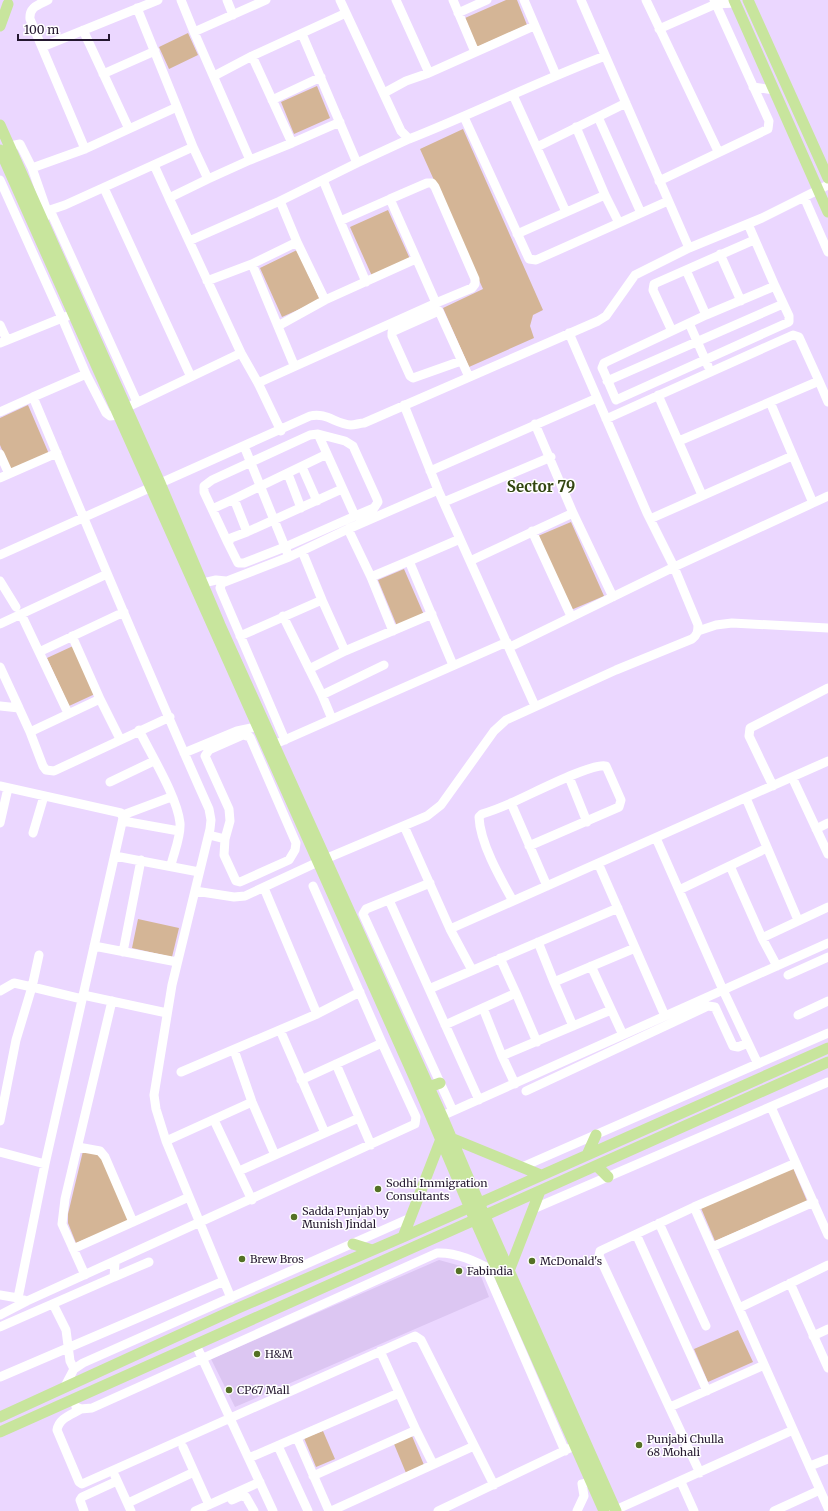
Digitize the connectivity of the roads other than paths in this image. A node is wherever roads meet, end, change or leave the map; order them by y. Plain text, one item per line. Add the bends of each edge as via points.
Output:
1 (48, 0) edge
2 (158, 0) edge
3 (181, 0) edge
4 (227, 0) edge
5 (266, 0) edge
6 (340, 0) edge
7 (396, 0) edge
8 (453, 0) edge
9 (486, 0) edge
10 (524, 0) edge
11 (581, 0) edge
12 (646, 0) edge
13 (748, 0) edge
14 (734, 1) edge
15 (715, 2) edge
16 (9, 4) edge
17 (137, 8) junction
18 (346, 13) junction
19 (458, 13) junction
20 (233, 14) junction
21 (0, 26) edge
22 (534, 26) junction
23 (659, 29) junction
24 (83, 30) junction
25 (194, 32) junction
26 (302, 34) junction
27 (42, 47) junction
28 (155, 51) junction
29 (475, 52) junction
30 (252, 56) junction
31 (605, 56) junction
32 (429, 73) junction
33 (102, 74) junction
34 (556, 74) junction
35 (214, 76) junction
36 (321, 77) junction
37 (753, 87) junction
38 (774, 90) junction
39 (384, 93) junction
40 (513, 95) junction
41 (272, 100) junction
42 (626, 103) junction
43 (177, 107) junction
44 (464, 117) junction
45 (598, 117) junction
46 (340, 122) junction
47 (0, 125) edge
48 (576, 127) junction
49 (129, 129) junction
50 (409, 138) junction
51 (292, 143) junction
52 (193, 147) junction
53 (537, 147) junction
54 (85, 149) junction
55 (4, 151) edge
56 (718, 152) junction
57 (250, 160) junction
58 (357, 163) junction
59 (154, 165) junction
60 (32, 168) junction
61 (828, 178) edge
62 (208, 179) junction
63 (0, 180) edge
64 (323, 180) junction
65 (659, 181) junction
66 (823, 187) edge
67 (104, 188) junction
68 (605, 195) junction
69 (804, 197) junction
70 (169, 198) junction
71 (390, 199) junction
72 (280, 200) junction
73 (668, 201) junction
74 (49, 211) junction
75 (566, 212) junction
76 (828, 212) edge
77 (641, 213) junction
78 (340, 221) junction
79 (619, 223) junction
80 (748, 224) junction
81 (45, 225) junction
82 (517, 234) junction
83 (754, 240) junction
84 (189, 241) junction
85 (297, 242) junction
86 (689, 248) junction
87 (828, 252) edge
88 (720, 254) junction
89 (416, 259) junction
90 (252, 264) junction
91 (686, 270) junction
92 (208, 281) junction
93 (366, 282) junction
94 (775, 286) junction
95 (325, 300) junction
96 (741, 301) junction
97 (436, 303) junction
98 (783, 304) junction
99 (73, 314) junction
100 (706, 315) junction
101 (62, 318) junction
102 (689, 324) junction
103 (0, 325) edge
104 (278, 326) junction
105 (672, 331) junction
106 (569, 333) junction
107 (696, 341) junction
108 (4, 342) edge
109 (241, 353) junction
110 (461, 361) junction
111 (705, 361) junction
112 (294, 365) junction
113 (710, 372) junction
114 (86, 374) junction
115 (191, 377) junction
116 (468, 377) junction
117 (607, 381) junction
118 (819, 381) junction
119 (258, 383) junction
120 (658, 395) junction
121 (33, 397) junction
122 (597, 398) junction
123 (137, 402) junction
124 (770, 402) junction
125 (828, 402) edge
126 (404, 405) junction
127 (123, 411) junction
128 (0, 412) edge
129 (606, 419) junction
130 (535, 424) junction
131 (281, 431) junction
132 (318, 434) junction
133 (679, 441) junction
134 (244, 446) junction
135 (57, 453) junction
136 (0, 454) edge
137 (327, 454) junction
138 (792, 456) junction
139 (551, 457) junction
140 (251, 462) junction
141 (302, 467) junction
142 (430, 471) junction
143 (9, 474) junction
144 (288, 474) junction
145 (0, 478) edge
146 (155, 485) junction
147 (261, 486) junction
148 (342, 489) junction
149 (438, 490) junction
150 (702, 495) junction
151 (828, 496) edge
152 (234, 499) junction
153 (317, 501) junction
154 (444, 502) junction
155 (813, 503) junction
156 (301, 508) junction
157 (212, 509) junction
158 (574, 513) junction
159 (355, 516) junction
160 (85, 518) junction
161 (650, 519) junction
162 (275, 520) junction
163 (348, 529) junction
164 (532, 531) junction
165 (247, 532) junction
166 (460, 539) junction
167 (228, 542) junction
168 (285, 547) junction
169 (302, 551) junction
170 (0, 555) edge
171 (289, 557) junction
172 (409, 561) junction
173 (470, 561) junction
174 (674, 567) junction
175 (107, 574) junction
176 (371, 577) junction
177 (0, 581) edge
178 (226, 581) junction
179 (203, 583) junction
180 (613, 597) junction
181 (322, 600) junction
182 (19, 611) junction
183 (124, 612) junction
184 (432, 614) junction
185 (283, 616) junction
186 (571, 616) junction
187 (0, 624) edge
188 (828, 628) edge
189 (393, 631) junction
190 (698, 632) junction
191 (72, 636) junction
192 (240, 636) junction
193 (508, 644) junction
194 (345, 651) junction
195 (39, 652) junction
196 (384, 665) dead end
197 (453, 665) junction
198 (0, 667) edge
199 (309, 669) junction
200 (828, 688) edge
201 (322, 695) junction
202 (100, 698) junction
203 (0, 706) edge
204 (535, 706) junction
205 (19, 708) junction
206 (68, 713) junction
207 (170, 717) junction
208 (332, 719) junction
209 (256, 726) junction
210 (139, 730) junction
211 (30, 732) junction
212 (120, 739) junction
213 (280, 742) junction
214 (184, 753) junction
215 (154, 761) junction
216 (828, 761) edge
217 (569, 777) junction
218 (792, 778) junction
219 (110, 782) dead end
220 (772, 786) junction
221 (4, 787) edge
222 (44, 796) junction
223 (171, 797) junction
224 (746, 798) junction
225 (511, 803) junction
226 (123, 818) junction
227 (587, 822) junction
228 (0, 823) edge
229 (828, 823) edge
230 (404, 826) junction
231 (816, 829) junction
232 (179, 831) junction
233 (33, 833) dead end
234 (208, 835) junction
235 (656, 838) junction
236 (225, 839) junction
237 (530, 846) junction
238 (767, 848) junction
239 (828, 854) edge
240 (115, 856) junction
241 (141, 860) junction
242 (322, 860) junction
243 (598, 864) junction
244 (171, 865) junction
245 (730, 866) junction
246 (198, 872) junction
247 (430, 883) junction
248 (313, 886) dead end
249 (547, 886) junction
250 (264, 888) junction
251 (679, 890) junction
252 (195, 891) junction
253 (389, 900) junction
254 (513, 901) junction
255 (828, 907) edge
256 (618, 908) junction
257 (342, 914) junction
258 (328, 920) junction
259 (798, 920) junction
260 (450, 929) junction
261 (762, 938) junction
262 (538, 942) junction
263 (828, 943) edge
264 (94, 946) junction
265 (371, 947) junction
266 (635, 948) junction
267 (123, 952) junction
268 (40, 955) dead end
269 (828, 957) edge
270 (500, 958) junction
271 (177, 962) junction
272 (591, 966) junction
273 (777, 966) junction
274 (472, 970) junction
275 (788, 975) dead end
276 (554, 982) junction
277 (32, 986) junction
278 (429, 989) junction
279 (723, 990) junction
280 (0, 992) edge
281 (360, 992) junction
282 (516, 993) junction
283 (82, 997) junction
284 (112, 1001) junction
285 (828, 1002) edge
286 (483, 1008) junction
287 (611, 1010) junction
288 (167, 1013) junction
289 (318, 1014) junction
290 (798, 1015) dead end
291 (665, 1016) junction
292 (445, 1025) junction
293 (573, 1026) junction
294 (280, 1030) junction
295 (828, 1033) edge
296 (623, 1035) junction
297 (537, 1042) junction
298 (382, 1043) junction
299 (748, 1043) junction
300 (828, 1048) edge
301 (234, 1050) junction
302 (502, 1056) junction
303 (828, 1062) edge
304 (336, 1064) junction
305 (758, 1064) junction
306 (181, 1072) dead end
307 (540, 1073) junction
308 (415, 1079) junction
309 (301, 1080) junction
310 (545, 1082) junction
311 (828, 1082) edge
312 (440, 1083) junction
313 (515, 1084) junction
314 (401, 1086) junction
315 (429, 1087) junction
316 (526, 1091) dead end
317 (479, 1100) junction
318 (252, 1102) junction
319 (771, 1107) junction
320 (453, 1111) junction
321 (442, 1116) junction
322 (359, 1118) junction
323 (214, 1120) junction
324 (0, 1121) edge
325 (325, 1133) junction
326 (596, 1135) junction
327 (446, 1138) junction
328 (166, 1141) junction
329 (371, 1146) junction
330 (78, 1147) junction
331 (0, 1152) edge
332 (587, 1154) junction
333 (275, 1155) junction
334 (796, 1163) junction
335 (45, 1164) junction
336 (597, 1166) junction
337 (522, 1167) junction
338 (239, 1171) junction
339 (541, 1175) junction
340 (608, 1177) junction
341 (540, 1191) junction
342 (189, 1197) junction
343 (252, 1200) junction
344 (814, 1202) junction
345 (474, 1204) junction
346 (694, 1207) junction
347 (533, 1209) junction
348 (410, 1218) junction
349 (480, 1218) junction
350 (134, 1222) junction
351 (659, 1223) junction
352 (200, 1224) junction
353 (636, 1234) junction
354 (828, 1235) edge
355 (403, 1237) junction
356 (353, 1244) junction
357 (712, 1247) junction
358 (73, 1249) junction
359 (372, 1250) junction
360 (149, 1262) dead end
361 (115, 1263) junction
362 (828, 1266) edge
363 (485, 1267) junction
364 (504, 1272) junction
365 (85, 1275) junction
366 (114, 1277) junction
367 (224, 1281) junction
368 (790, 1283) junction
369 (0, 1294) edge
370 (18, 1298) junction
371 (231, 1298) junction
372 (27, 1301) junction
373 (53, 1304) junction
374 (739, 1308) junction
375 (0, 1315) edge
376 (706, 1326) dead end
377 (0, 1327) edge
378 (828, 1329) edge
379 (813, 1336) junction
380 (196, 1344) junction
381 (68, 1347) junction
382 (380, 1351) junction
383 (203, 1358) junction
384 (764, 1365) junction
385 (828, 1368) edge
386 (74, 1369) junction
387 (0, 1377) edge
388 (65, 1386) junction
389 (707, 1391) junction
390 (399, 1393) junction
391 (68, 1402) junction
392 (670, 1407) junction
393 (81, 1409) junction
394 (0, 1417) edge
395 (231, 1419) junction
396 (416, 1430) junction
397 (793, 1430) junction
398 (0, 1432) edge
399 (297, 1438) junction
400 (278, 1446) junction
401 (474, 1446) junction
402 (183, 1447) dead end
403 (570, 1448) junction
404 (249, 1458) junction
405 (828, 1458) edge
406 (433, 1464) junction
407 (810, 1466) junction
408 (112, 1470) junction
409 (194, 1472) junction
410 (700, 1473) junction
411 (314, 1476) junction
412 (118, 1481) junction
413 (597, 1481) junction
414 (260, 1482) junction
415 (681, 1482) junction
416 (494, 1485) junction
417 (820, 1490) junction
418 (130, 1507) edge
419 (209, 1508) edge
420 (828, 1508) edge
421 (84, 1511) edge
422 (195, 1511) edge
423 (254, 1511) edge
424 (273, 1511) edge
425 (308, 1511) edge
426 (330, 1511) edge
427 (438, 1511) edge
428 (577, 1511) edge
429 (604, 1511) edge
430 (615, 1511) edge
431 (694, 1511) edge
432 (774, 1511) edge

1 - 27 street via 34,7 30,14
2 - 17 street
3 - 25 street
4 - 20 street
5 - 20 street
6 - 18 street
7 - 32 street
8 - 19 street
9 - 19 street
10 - 22 street
11 - 31 street
12 - 23 street
13 - 61 main road
14 - 15 street
14 - 38 main road
15 - 23 street
15 - 37 street
16 - 21 main road
17 - 24 street
17 - 28 street
18 - 26 street
18 - 39 street
19 - 29 street
20 - 25 street
22 - 29 street
22 - 34 street
23 - 56 street
24 - 27 street
24 - 33 street
25 - 35 street
26 - 30 street
26 - 36 street
27 - 54 street
28 - 33 street
28 - 43 street
29 - 32 street
30 - 35 street
30 - 41 street
31 - 34 street
31 - 42 street
32 - 39 street via 406,81
33 - 49 street
34 - 40 street
35 - 57 street
36 - 41 street
36 - 46 street
37 - 38 street
37 - 56 street via 769,120 768,129
38 - 66 main road
39 - 50 street via 401,131
40 - 44 street
40 - 53 street
41 - 51 street
42 - 45 street
42 - 65 street
43 - 49 street
43 - 52 street
44 - 50 street
44 - 82 street
45 - 48 street
45 - 77 street
46 - 51 street
46 - 58 street
47 - 55 main road
48 - 53 street
48 - 68 street
49 - 54 street
50 - 58 street
51 - 57 street
52 - 59 street
52 - 62 street
53 - 75 street
54 - 60 street
55 - 60 street via 20,144
55 - 81 main road
55 - 99 main road
56 - 65 street
57 - 62 street
58 - 64 street
59 - 67 street
59 - 70 street
60 - 74 street
62 - 70 street
63 - 101 street
64 - 72 street
64 - 78 street
65 - 73 street
66 - 69 street
66 - 76 main road
67 - 74 street
67 - 115 street
68 - 75 street
68 - 79 street
69 - 80 street
69 - 87 street
70 - 84 street
71 - 78 street
71 - 89 street
71 - 97 street via 427,183 432,183 435,187 475,279 472,288
72 - 84 street
72 - 85 street
73 - 77 street
73 - 86 street
74 - 81 street
74 - 123 street
75 - 82 street
77 - 79 street
78 - 93 street
79 - 82 street via 532,261 527,257
80 - 83 street
80 - 86 street
81 - 127 main road
83 - 88 street
83 - 94 street
84 - 92 street
85 - 90 street
85 - 95 street
86 - 106 street via 634,275 606,316 598,322
88 - 91 street
88 - 96 street
89 - 93 street
89 - 97 street
90 - 92 street
90 - 104 street
91 - 100 street
91 - 105 street via 653,287
92 - 109 street
93 - 95 street
94 - 96 street
94 - 98 street
95 - 104 street
96 - 100 street
97 - 112 street
98 - 107 street
98 - 111 street via 789,322
99 - 101 street
99 - 127 main road
100 - 102 street
101 - 108 street
101 - 114 street
102 - 105 street
102 - 107 street
103 - 108 street
104 - 112 street
105 - 117 street via 604,363 602,368
106 - 116 street
106 - 122 street
107 - 111 street
107 - 117 street
109 - 115 street
109 - 119 street
110 - 110 street via 439,311 392,332 407,370 413,378
110 - 116 street
111 - 113 street
111 - 117 street via 616,400
112 - 119 street
113 - 118 street via 796,335
113 - 120 street
114 - 121 street
114 - 127 street via 106,413 110,416
115 - 123 street
116 - 126 street
118 - 124 street
118 - 125 street
119 - 131 street
120 - 129 street
120 - 133 street
121 - 128 street
121 - 135 street
122 - 129 street
122 - 130 street
123 - 127 street
124 - 133 street
124 - 138 street
126 - 131 street via 364,423 351,425 317,414
126 - 142 street
127 - 146 main road
129 - 161 street
130 - 139 street
130 - 142 street
131 - 134 street
132 - 137 street
132 - 140 street via 310,434
132 - 159 street via 350,443 356,450 377,499 377,505
133 - 150 street
134 - 140 street
134 - 146 street
135 - 143 street
135 - 160 street
136 - 143 street
137 - 141 street
137 - 148 street
138 - 150 street
138 - 155 street
139 - 154 street
139 - 158 street
140 - 147 street
140 - 157 street via 204,486
141 - 144 street
141 - 153 street
142 - 149 street
143 - 145 street
144 - 147 street
144 - 156 street
146 - 160 street
146 - 179 main road
146 - 209 main road
147 - 152 street
147 - 162 street
148 - 153 street
148 - 159 street
149 - 154 street
149 - 163 street
150 - 161 street
151 - 155 street
152 - 157 street
152 - 165 street
153 - 156 street
154 - 166 street
155 - 174 street
156 - 162 street
157 - 167 street
158 - 164 street
158 - 180 street
159 - 168 street
160 - 170 street
160 - 175 street
161 - 174 street
162 - 165 street
162 - 168 street
163 - 169 street
163 - 176 street
164 - 173 street
164 - 186 street
165 - 167 street via 231,538
166 - 172 street
166 - 173 street
167 - 168 street via 236,560 241,564
168 - 171 street
169 - 171 street
169 - 181 street
171 - 178 street
172 - 176 street
172 - 184 street
173 - 193 street
174 - 180 street
174 - 190 street via 698,625
175 - 182 street
175 - 183 street
176 - 189 street
177 - 182 street
178 - 179 street
178 - 192 street via 220,588
179 - 213 main road via 220,625
180 - 186 street
181 - 185 street
181 - 194 street
182 - 187 street
182 - 195 street
183 - 191 street
183 - 207 street
184 - 189 street
184 - 197 street
185 - 192 street
185 - 199 street
186 - 193 street
188 - 190 street via 732,623
189 - 194 street
190 - 204 street via 692,639
191 - 195 street
191 - 202 street
192 - 213 street
193 - 197 street
193 - 204 street
194 - 199 street
195 - 206 street
196 - 201 street
197 - 208 street
198 - 205 street
199 - 201 street
200 - 220 street via 750,728 749,736
201 - 208 street
202 - 206 street
202 - 212 street
203 - 205 street
204 - 230 street via 499,724 442,805 427,816
205 - 211 street
206 - 211 street
207 - 210 street
207 - 214 street
208 - 213 street
209 - 214 street
209 - 242 main road
210 - 212 street
210 - 215 street
211 - 212 street via 43,766 49,771 54,771
213 - 242 main road
214 - 234 street via 209,809 211,820
215 - 219 street
215 - 223 street
216 - 218 street
217 - 225 street
217 - 227 street
217 - 227 street via 600,765 606,766 622,800 619,807
218 - 220 street
218 - 231 street
220 - 224 street
221 - 222 street
221 - 228 street
222 - 226 street
222 - 233 street
223 - 226 street
223 - 232 street via 178,815
224 - 235 street
224 - 238 street
225 - 237 street
225 - 254 street via 479,817 490,855
226 - 232 street
226 - 240 street
227 - 237 street
229 - 231 street
230 - 242 street
230 - 247 street
231 - 239 street
232 - 244 street
234 - 236 street
234 - 246 street
235 - 243 street
235 - 251 street
236 - 236 street via 226,863 234,880 240,882 287,862 295,850 296,843 250,738 243,735 209,750 205,756 229,809 230,821
237 - 249 street
238 - 245 street
238 - 259 street
240 - 241 street
240 - 264 street
241 - 244 street
241 - 267 street
242 - 250 street
242 - 257 main road
242 - 265 main road
243 - 249 street
243 - 256 street
244 - 246 street
245 - 251 street
245 - 261 street
246 - 252 street
247 - 253 street
247 - 260 street
248 - 258 street
249 - 254 street
250 - 252 street via 245,896 234,897
250 - 289 street
251 - 279 street
252 - 271 street
253 - 265 street via 366,909 363,914
253 - 278 street
254 - 260 street
255 - 259 street
256 - 262 street
256 - 266 street
257 - 258 street
257 - 308 main road
258 - 281 street
259 - 261 street
260 - 274 street
261 - 273 street
262 - 270 street
262 - 276 street
263 - 273 street
264 - 267 street
264 - 283 street
265 - 312 street
265 - 315 main road
266 - 272 street
266 - 291 street
267 - 271 street
268 - 277 street
269 - 275 street
270 - 274 street
270 - 282 street
271 - 288 street
272 - 276 street
272 - 287 street
273 - 279 street
274 - 278 street
276 - 293 street
277 - 280 street via 14,983
277 - 283 street
277 - 324 street via 16,1040
278 - 292 street
279 - 291 street
279 - 299 street
281 - 289 street
281 - 298 street
282 - 286 street
282 - 297 street
283 - 284 street
283 - 335 street
284 - 288 street
284 - 330 street
285 - 290 street
286 - 292 street
286 - 302 street
287 - 293 street
287 - 296 street
288 - 328 street via 154,1095
289 - 294 street
291 - 296 street
292 - 317 street
293 - 297 street
294 - 301 street
294 - 309 street
295 - 305 street
296 - 307 street
297 - 302 street
298 - 304 street
298 - 314 street
299 - 305 street
299 - 310 street via 733,1046 712,1005
300 - 332 main road
301 - 306 street
301 - 318 street
302 - 313 street
303 - 336 main road
304 - 309 street
304 - 322 street
305 - 326 street
307 - 310 street
307 - 313 street
308 - 314 street
308 - 327 main road
309 - 325 street
310 - 316 street
311 - 319 street
312 - 315 main road
312 - 320 street
313 - 317 street
314 - 329 street via 416,1117 416,1124
315 - 321 main road
317 - 320 street
318 - 323 street
318 - 333 street
319 - 334 street
319 - 340 street
320 - 321 street
321 - 327 main road
322 - 325 street
322 - 329 street
323 - 328 street
323 - 338 street
325 - 333 street
326 - 332 main road
326 - 337 street
327 - 337 main road
327 - 345 main road
327 - 348 main road
328 - 342 street
329 - 343 street
330 - 350 street via 100,1151 105,1157
330 - 358 street via 65,1199 62,1224
331 - 335 street
332 - 339 main road
333 - 338 street
334 - 344 street
334 - 346 street
335 - 370 street
336 - 340 main road
336 - 341 main road
337 - 339 main road
338 - 343 street
339 - 345 main road
340 - 347 street
341 - 347 main road
341 - 349 main road
342 - 350 street
342 - 352 street
343 - 352 street
344 - 354 street
344 - 357 street
345 - 349 main road
345 - 355 main road
346 - 351 street
346 - 357 street
347 - 364 main road
348 - 355 main road
348 - 356 street
349 - 364 main road
349 - 380 main road
350 - 358 street
351 - 353 street
351 - 376 street
352 - 361 street
352 - 367 street
353 - 389 street
353 - 392 street via 603,1248 600,1256
355 - 359 main road
356 - 359 main road
356 - 371 street
357 - 374 street
358 - 365 street
359 - 388 main road
360 - 366 street
361 - 365 street
361 - 366 street
362 - 368 street
363 - 364 street
363 - 383 street via 456,1254 437,1253
363 - 403 street
364 - 403 main road
364 - 413 main road
365 - 372 street
366 - 373 street
367 - 371 street
367 - 381 street
368 - 374 street
368 - 379 street
369 - 370 street
370 - 372 street
371 - 386 street
372 - 375 street
373 - 377 street
373 - 381 street via 66,1330
374 - 384 street
378 - 379 street
379 - 385 street
380 - 383 street
380 - 391 main road
381 - 386 street
381 - 387 street
382 - 390 street
382 - 395 street
382 - 401 street via 411,1337 418,1337
383 - 393 street via 92,1408
383 - 395 street
384 - 389 street
384 - 397 street
386 - 388 street
388 - 394 main road
389 - 392 street
390 - 396 street
390 - 399 street
391 - 393 street
391 - 398 main road
392 - 410 street
393 - 408 street via 58,1424 56,1430 79,1482 82,1484
395 - 404 street
395 - 408 street
396 - 406 street
396 - 411 street
397 - 407 street
397 - 410 street
399 - 400 street
399 - 411 street
400 - 404 street
400 - 425 street
401 - 406 street
401 - 416 street
402 - 409 street
403 - 413 main road
403 - 416 street
404 - 414 street
405 - 407 street
406 - 426 street
407 - 417 street
408 - 412 street
409 - 418 street
409 - 419 street
410 - 415 street
411 - 426 street
412 - 418 street
412 - 421 street via 82,1497 80,1500
413 - 428 street via 582,1484 584,1496
413 - 429 main road
413 - 430 main road
414 - 419 street
414 - 424 street
415 - 430 street
415 - 431 street
416 - 427 street
417 - 420 street
417 - 432 street
419 - 422 street
419 - 423 street via 241,1496 249,1500

